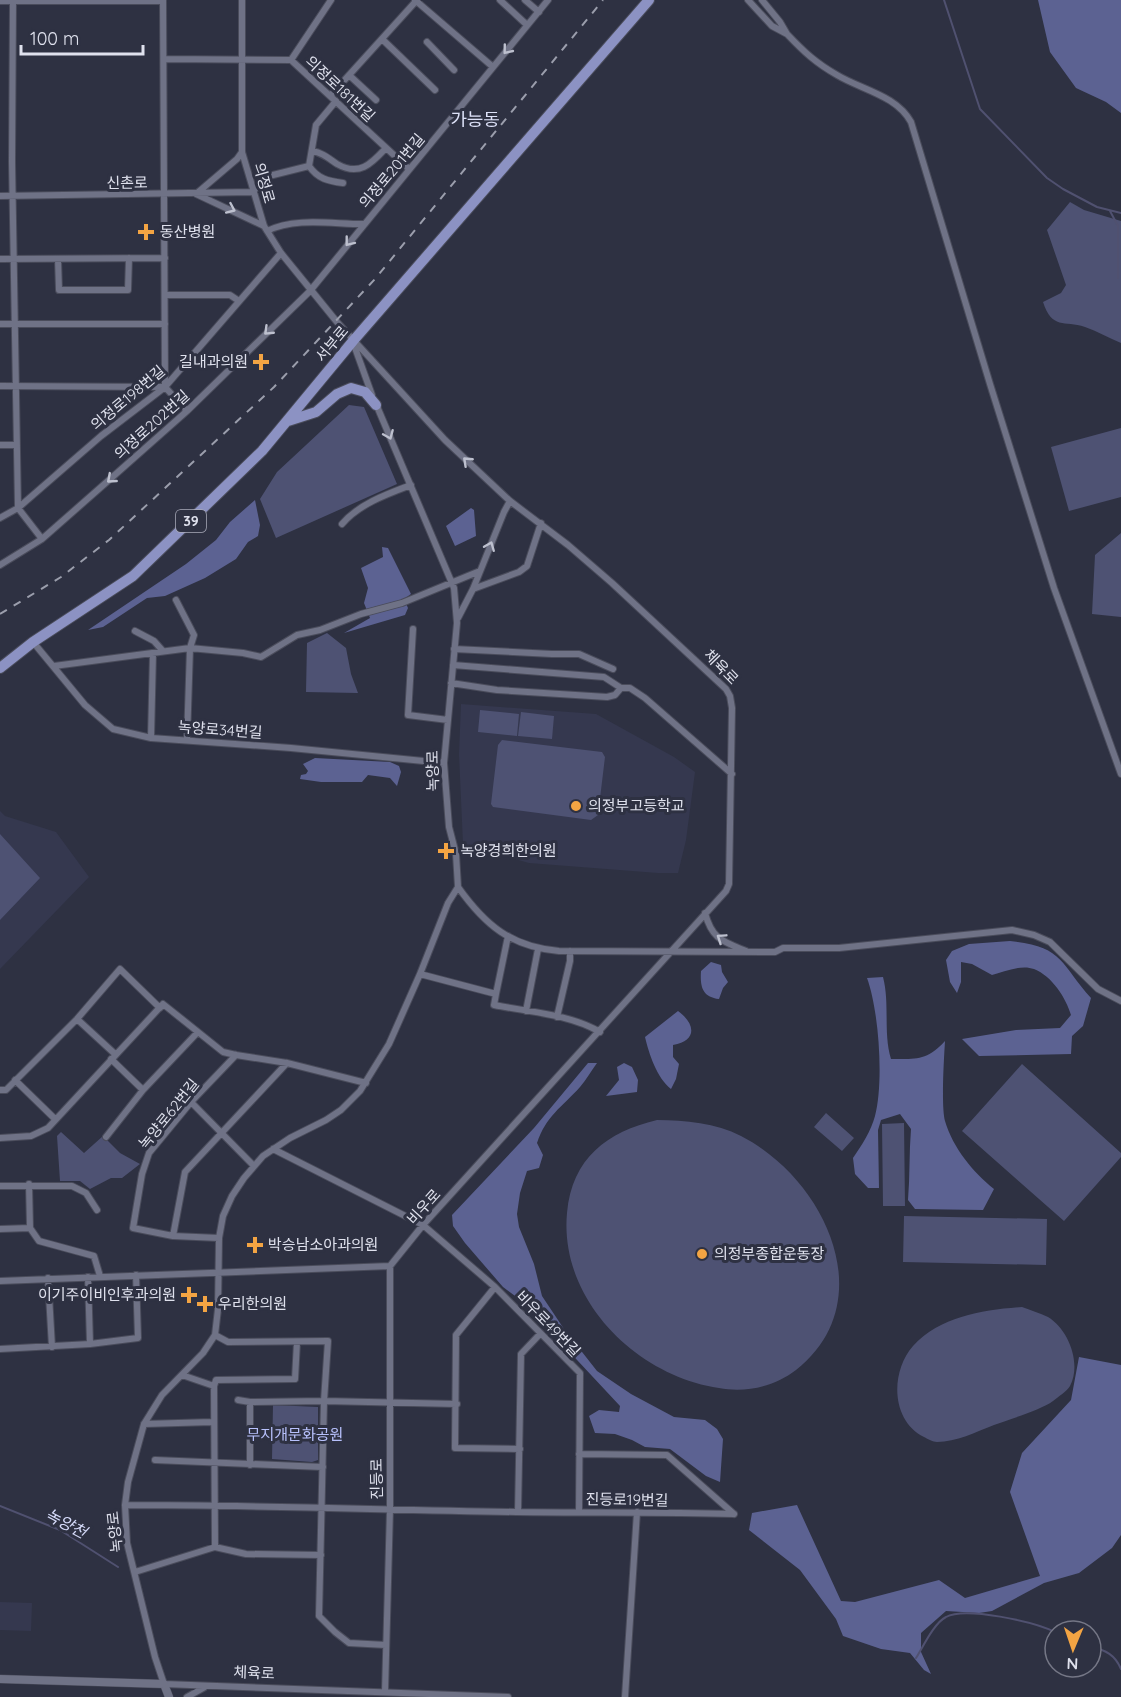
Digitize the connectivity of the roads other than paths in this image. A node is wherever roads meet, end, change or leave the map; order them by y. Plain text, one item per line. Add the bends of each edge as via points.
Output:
1 (0, 0) edge
2 (13, 0) edge
3 (164, 0) edge
4 (242, 0) edge
5 (331, 0) edge
6 (416, 0) edge
7 (500, 0) edge
8 (525, 0) edge
9 (548, 0) edge
10 (649, 0) edge
11 (748, 0) edge
12 (762, 0) edge
13 (538, 12) junction
14 (527, 26) junction
15 (787, 34) junction
16 (382, 39) junction
17 (427, 42) dead end
18 (164, 59) junction
19 (242, 60) junction
20 (291, 60) junction
21 (493, 67) junction
22 (454, 69) dead end
23 (349, 75) junction
24 (435, 90) dead end
25 (333, 98) junction
26 (376, 100) dead end
27 (386, 148) junction
28 (312, 150) junction
29 (243, 152) junction
30 (309, 166) junction
31 (410, 169) junction
32 (343, 183) dead end
33 (254, 192) junction
34 (166, 194) junction
35 (196, 194) junction
36 (0, 196) edge
37 (13, 196) junction
38 (363, 224) junction
39 (266, 229) junction
40 (281, 252) junction
41 (129, 258) junction
42 (165, 258) junction
43 (0, 259) edge
44 (14, 259) junction
45 (58, 259) junction
46 (310, 291) junction
47 (165, 295) junction
48 (239, 301) junction
49 (0, 324) edge
50 (15, 324) junction
51 (165, 324) junction
52 (353, 341) junction
53 (0, 386) edge
54 (16, 386) junction
55 (165, 387) junction
56 (376, 405) junction
57 (187, 411) junction
58 (288, 421) junction
59 (17, 444) junction
60 (0, 445) edge
61 (411, 485) junction
62 (510, 501) junction
63 (18, 508) junction
64 (2, 515) edge
65 (342, 524) dead end
66 (541, 524) junction
67 (42, 539) junction
68 (0, 565) edge
69 (480, 571) junction
70 (453, 583) junction
71 (473, 589) junction
72 (176, 600) dead end
73 (457, 619) junction
74 (413, 629) dead end
75 (135, 631) dead end
76 (33, 642) junction
77 (190, 648) junction
78 (454, 649) junction
79 (162, 650) junction
80 (153, 653) junction
81 (453, 665) junction
82 (54, 666) junction
83 (0, 668) edge
84 (613, 669) dead end
85 (451, 683) junction
86 (621, 688) junction
87 (448, 720) junction
88 (151, 738) junction
89 (187, 740) junction
90 (444, 763) junction
91 (732, 774) junction
92 (1121, 774) edge
93 (458, 887) junction
94 (705, 913) junction
95 (508, 936) junction
96 (538, 949) junction
97 (672, 950) junction
98 (570, 951) junction
99 (749, 952) junction
100 (420, 974) junction
101 (496, 994) junction
102 (1121, 1001) edge
103 (160, 1008) junction
104 (526, 1011) junction
105 (557, 1017) junction
106 (77, 1019) junction
107 (600, 1032) junction
108 (197, 1033) junction
109 (113, 1056) junction
110 (236, 1056) junction
111 (287, 1063) junction
112 (15, 1080) junction
113 (366, 1083) junction
114 (0, 1090) edge
115 (143, 1090) junction
116 (191, 1102) junction
117 (55, 1119) junction
118 (222, 1132) junction
119 (106, 1137) dead end
120 (0, 1138) edge
121 (273, 1149) junction
122 (254, 1165) junction
123 (29, 1184) junction
124 (0, 1186) edge
125 (97, 1210) dead end
126 (423, 1225) junction
127 (30, 1228) junction
128 (0, 1229) edge
129 (173, 1236) junction
130 (219, 1238) junction
131 (390, 1266) junction
132 (218, 1272) junction
133 (136, 1275) junction
134 (100, 1276) junction
135 (88, 1277) junction
136 (48, 1278) junction
137 (0, 1281) edge
138 (495, 1287) junction
139 (540, 1334) junction
140 (215, 1335) junction
141 (297, 1342) junction
142 (90, 1344) junction
143 (52, 1347) junction
144 (0, 1349) edge
145 (182, 1375) junction
146 (214, 1386) junction
147 (238, 1400) dead end
148 (324, 1401) junction
149 (250, 1402) junction
150 (389, 1404) junction
151 (456, 1404) junction
152 (212, 1422) junction
153 (144, 1424) junction
154 (520, 1449) junction
155 (579, 1454) junction
156 (154, 1460) dead end
157 (214, 1464) junction
158 (250, 1465) junction
159 (323, 1467) junction
160 (125, 1505) junction
161 (215, 1505) junction
162 (322, 1507) junction
163 (390, 1509) junction
164 (518, 1512) junction
165 (579, 1512) junction
166 (637, 1512) junction
167 (214, 1547) junction
168 (321, 1555) junction
169 (135, 1572) junction
170 (386, 1645) junction
171 (0, 1679) edge
172 (164, 1684) junction
173 (209, 1685) junction
174 (385, 1692) junction
175 (169, 1697) edge
176 (187, 1697) edge
177 (508, 1697) edge
178 (625, 1697) edge

1 - 2 street
2 - 3 street
2 - 37 street
3 - 18 street
4 - 19 street, 의정로
5 - 20 street
6 - 16 street
6 - 21 street
7 - 14 street
8 - 13 street
9 - 13 street, 의정로201번길
10 - 52 main road, 서부로 / 39
11 - 15 street via 772,26
12 - 15 street
13 - 14 street, 의정로201번길
14 -> 21 street, 의정로201번길
15 - 92 street via 811,59 907,115 1054,588
16 - 23 street
16 - 24 street
17 - 22 street
18 - 19 street, 의정로181번길
18 - 34 street
19 - 20 street, 의정로181번길
19 - 29 street, 의정로
20 - 25 street, 의정로181번길
21 - 31 street, 의정로201번길
23 - 25 street
23 - 26 street
25 - 27 street, 의정로181번길
25 - 28 street via 316,125
27 - 28 street via 368,166 358,169 345,168
27 - 31 street, 의정로181번길
28 - 30 street
29 - 33 street, 의정로
29 - 35 street
30 - 32 street via 320,178
30 - 33 street via 265,177
31 - 38 street, 의정로201번길
33 - 35 street, 신촌로
33 - 39 street, 의정로
34 - 35 street, 신촌로
34 - 37 street, 신촌로
34 - 42 street
35 -> 39 street
36 - 37 street, 신촌로
37 - 44 street
38 - 39 street via 291,223
38 -> 46 street, 의정로201번길
39 - 40 street, 의정로
40 - 46 street, 의정로
40 - 48 street, 의정로198번길
41 - 42 street
41 - 45 street
41 - 45 street via 128,290 59,290
42 - 47 street
43 - 44 street
44 - 45 street
44 - 50 street
46 - 52 street, 의정로
46 -> 57 street, 의정로202번길
47 - 48 street via 230,295
47 - 51 street
48 - 55 street, 의정로198번길
49 - 50 street
50 - 51 street
50 - 54 street
51 - 55 street
52 - 56 street, 녹양로
52 - 58 main road, 서부로 / 39
62 -> 52 street, 체육로 via 445,440
53 - 54 street
54 - 55 street
54 - 59 street
55 - 57 street
55 - 63 street, 의정로198번길
56 - 58 main road via 364,392 351,388 316,412
56 -> 61 street, 녹양로
57 -> 67 street, 의정로202번길
58 - 76 main road, 서부로 / 39 via 262,452 142,568
59 - 60 street
59 - 63 street
61 - 65 street via 350,514
61 - 70 street, 녹양로
62 - 66 street, 체육로
69 -> 62 street
63 - 64 street, 의정로198번길
63 - 67 street
66 - 71 street via 527,566
66 - 91 street, 체육로 via 726,688 732,708
67 - 68 street, 의정로202번길
69 - 70 street
69 - 71 street
70 - 73 street, 녹양로
70 - 77 street via 297,635 261,657
71 - 73 street
72 - 77 street via 194,635
73 - 78 street, 녹양로
74 - 87 street via 408,715
75 - 79 street
76 - 82 street, 녹양로34번길
76 - 83 main road, 서부로 / 39
77 - 79 street
77 - 89 street
78 - 81 street, 녹양로
78 - 84 street via 579,654
79 - 80 street
80 - 82 street
80 - 88 street
81 - 85 street, 녹양로
81 - 86 street via 604,677
82 - 88 street, 녹양로34번길 via 86,705 113,729
85 - 86 street via 607,697
85 - 87 street, 녹양로
86 - 91 street via 630,688 645,698
87 - 90 street, 녹양로
88 - 89 street, 녹양로34번길
89 - 90 street, 녹양로34번길
90 - 93 street, 녹양로
91 - 94 street, 체육로 via 729,884
93 - 95 street via 479,915
93 - 100 street
94 - 97 street, 체육로
99 -> 94 street via 720,940
95 - 96 street
95 - 101 street
96 - 98 street
96 - 104 street
97 - 98 street
97 - 99 street
97 - 107 street, 비우로
98 - 105 street
99 - 102 street via 839,948 1012,930 1050,942 1098,989
100 - 101 street
100 - 113 street via 389,1044
101 - 104 street via 494,1005
103 - 106 street via 120,969
103 - 108 street via 163,1004
103 - 109 street
104 - 105 street
105 - 107 street
106 - 109 street
106 - 112 street
107 - 126 street, 비우로
108 - 110 street via 223,1052
108 - 115 street
109 - 115 street
109 - 117 street
110 - 111 street
110 - 116 street, 녹양로62번길
111 - 113 street
111 - 118 street
112 - 114 street via 6,1090
112 - 117 street
113 - 121 street via 327,1120
115 - 119 street
116 - 118 street
116 - 129 street, 녹양로62번길 via 149,1153 133,1227
117 - 120 street via 48,1128 31,1136
118 - 122 street
118 - 129 street via 185,1172
121 - 122 street
121 - 126 street
122 - 130 street via 232,1197
123 - 124 street
123 - 125 street via 72,1186 86,1192
123 - 127 street
126 - 131 street, 비우로
126 - 138 street, 비우로49번길
127 - 128 street
127 - 134 street via 45,1244 94,1256
129 - 130 street, 녹양로62번길
130 - 132 street
131 - 132 street
131 - 150 street, 진등로
132 - 133 street
132 - 140 street
133 - 134 street
133 - 142 street via 138,1338
134 - 135 street
135 - 136 street
135 - 142 street
136 - 137 street
136 - 143 street
138 - 139 street, 비우로49번길
138 - 151 street via 456,1335
139 - 154 street via 521,1354
139 - 155 street, 비우로49번길 via 580,1373
140 - 141 street via 228,1342
140 - 145 street, 녹양로
141 - 146 street via 295,1379 216,1380
141 - 148 street via 328,1341
142 - 143 street
143 - 144 street
145 - 146 street
145 - 153 street, 녹양로 via 162,1395
146 - 152 street
147 - 149 street
148 - 149 street
148 - 150 street
148 - 159 street
149 - 158 street
150 - 151 street
150 - 163 street, 진등로
151 - 154 street via 455,1448
152 - 153 street
152 - 157 street
153 - 160 street, 녹양로
154 - 164 street
155 - 165 street, 비우로49번길
155 - 166 street, 진등로19번길 via 667,1455 734,1514
156 - 157 street
157 - 158 street
157 - 161 street
158 - 159 street
159 - 162 street
160 - 161 street, 진등로19번길
160 - 169 street, 녹양로 via 127,1543
161 - 162 street, 진등로19번길
161 - 167 street
162 - 163 street, 진등로19번길
162 - 168 street
163 - 164 street, 진등로19번길
163 - 170 street, 진등로
164 - 165 street, 진등로19번길
165 - 166 street, 진등로19번길
166 - 178 street
167 - 168 street via 246,1554
167 - 169 street
168 - 170 street via 319,1616 349,1643
169 - 172 street, 녹양로
170 - 174 street, 진등로
171 - 172 street, 체육로
172 - 173 street, 체육로
172 - 175 street, 녹양로
173 - 174 street, 체육로
173 - 176 street
174 - 177 street, 체육로

